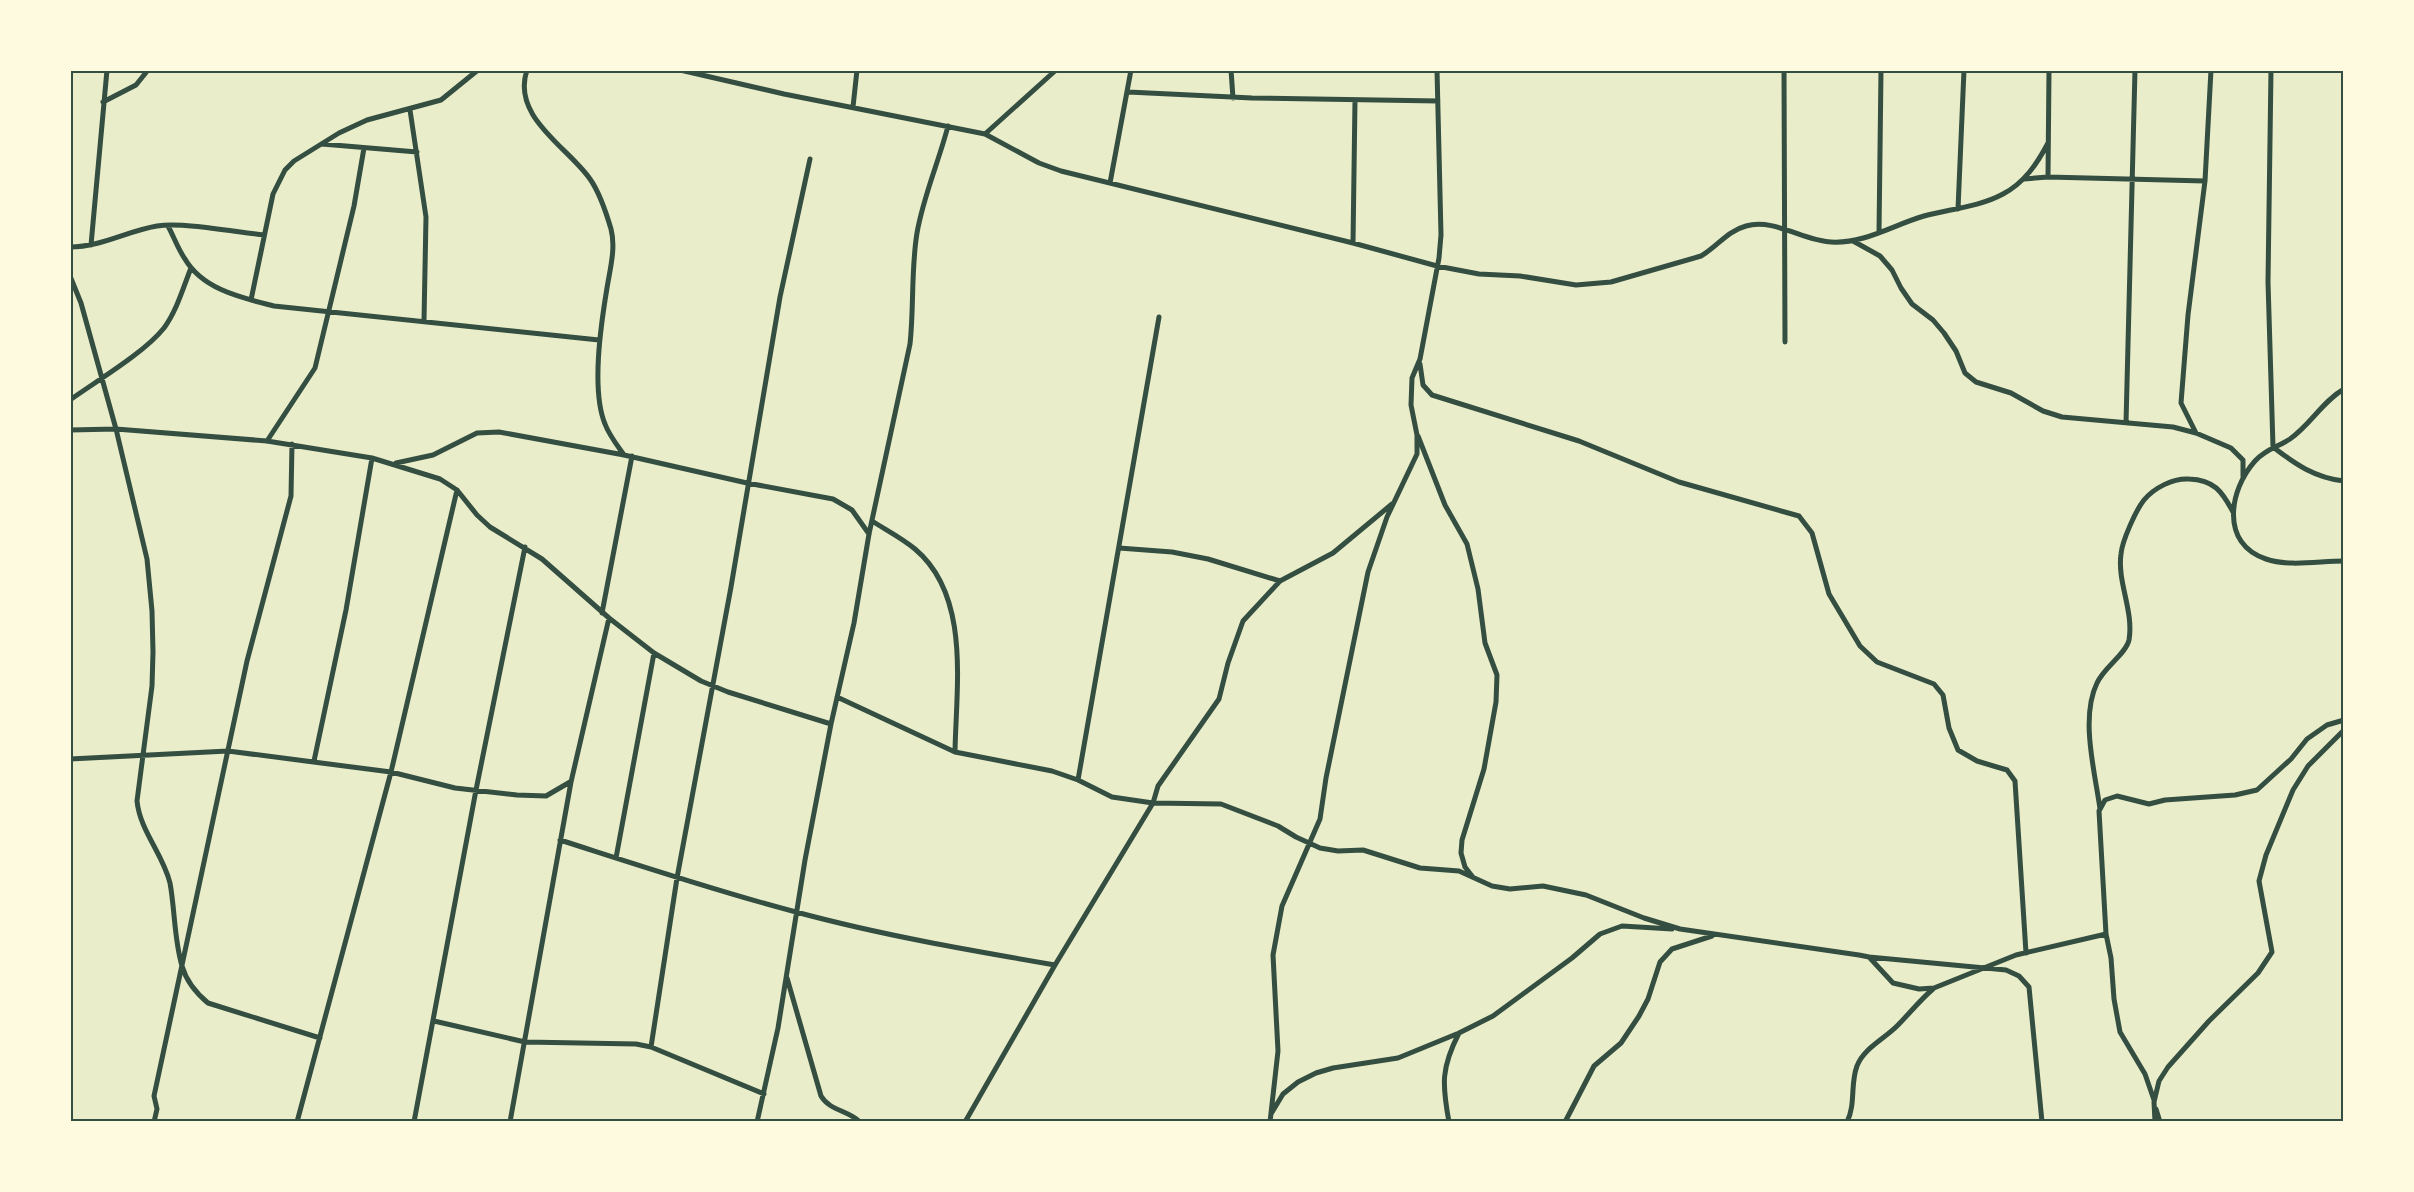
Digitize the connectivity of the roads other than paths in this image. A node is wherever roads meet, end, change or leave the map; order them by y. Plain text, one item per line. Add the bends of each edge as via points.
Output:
1 (107, 70) edge
2 (148, 70) edge
3 (478, 70) edge
4 (527, 70) edge
5 (680, 70) edge
6 (857, 70) edge
7 (1056, 70) edge
8 (1131, 70) edge
9 (1232, 70) edge
10 (1437, 70) edge
11 (1784, 70) edge
12 (1881, 70) edge
13 (1964, 70) edge
14 (2049, 70) edge
15 (2135, 70) edge
16 (2211, 70) edge
17 (2271, 70) edge
18 (1128, 92) junction
19 (1233, 98) junction
20 (1355, 100) junction
21 (1438, 101) junction
22 (104, 102) junction
23 (854, 107) junction
24 (410, 110) junction
25 (948, 126) junction
26 (985, 134) junction
27 (2048, 143) junction
28 (320, 144) junction
29 (364, 148) junction
30 (417, 152) junction
31 (810, 159) dead end
32 (2048, 177) junction
33 (2024, 179) junction
34 (2133, 180) junction
35 (2205, 181) junction
36 (1110, 183) junction
37 (1958, 209) junction
38 (168, 226) junction
39 (1785, 230) junction
40 (1879, 233) junction
41 (264, 235) junction
42 (1852, 241) junction
43 (1353, 243) junction
44 (91, 245) junction
45 (70, 247) edge
46 (1437, 266) junction
47 (191, 268) junction
48 (70, 276) edge
49 (251, 300) junction
50 (329, 311) junction
51 (1159, 317) dead end
52 (424, 321) junction
53 (599, 340) junction
54 (1785, 342) dead end
55 (1420, 359) junction
56 (101, 377) junction
57 (2343, 389) edge
58 (70, 400) edge
59 (2127, 423) junction
60 (116, 429) junction
61 (70, 430) edge
62 (2196, 433) junction
63 (1417, 435) junction
64 (267, 441) junction
65 (292, 444) junction
66 (2273, 447) junction
67 (624, 454) junction
68 (632, 456) junction
69 (372, 458) junction
70 (394, 464) junction
71 (2243, 477) junction
72 (2343, 481) edge
73 (747, 483) junction
74 (457, 490) junction
75 (1394, 502) junction
76 (2233, 512) junction
77 (872, 521) junction
78 (869, 534) junction
79 (525, 547) junction
80 (1119, 548) junction
81 (2343, 561) edge
82 (1280, 581) junction
83 (602, 613) junction
84 (609, 618) junction
85 (654, 653) junction
86 (713, 686) junction
87 (837, 696) junction
88 (2343, 720) edge
89 (831, 724) junction
90 (2343, 730) edge
91 (228, 751) junction
92 (955, 752) junction
93 (143, 756) junction
94 (70, 759) edge
95 (314, 761) junction
96 (391, 772) junction
97 (1078, 780) junction
98 (571, 782) junction
99 (476, 790) junction
100 (1153, 803) junction
101 (2100, 809) junction
102 (560, 840) junction
103 (1310, 843) junction
104 (616, 858) junction
105 (677, 878) junction
106 (1474, 879) junction
107 (797, 913) junction
108 (1680, 929) junction
109 (2106, 934) junction
110 (1713, 935) junction
111 (2026, 953) junction
112 (1869, 957) junction
113 (1055, 965) junction
114 (182, 967) junction
115 (1985, 967) junction
116 (786, 977) junction
117 (1934, 988) junction
118 (434, 1021) junction
119 (1459, 1033) junction
120 (320, 1038) junction
121 (525, 1042) junction
122 (651, 1047) junction
123 (764, 1094) junction
124 (2154, 1102) junction
125 (1269, 1120) edge
126 (154, 1122) edge
127 (297, 1122) edge
128 (414, 1122) edge
129 (510, 1122) edge
130 (758, 1122) edge
131 (860, 1122) edge
132 (965, 1122) edge
133 (1449, 1122) edge
134 (1565, 1122) edge
135 (1847, 1122) edge
136 (2042, 1122) edge
137 (2155, 1122) edge
138 (2160, 1122) edge

1 - 22 street
2 - 22 street via 136,85
3 - 24 street via 441,100
4 - 53 street via 524,81 531,112 590,179 611,231 612,256
5 - 23 street
6 - 23 street
7 - 26 street
8 - 18 street
9 - 19 street
10 - 21 street
11 - 39 street
12 - 40 street
13 - 37 street
14 - 27 street
15 - 34 street
16 - 35 street
17 - 66 street via 2268,282
18 - 19 street
18 - 36 street
19 - 20 street
20 - 21 street
20 - 43 street
21 - 46 street via 1442,215
22 - 44 street
23 - 25 street
24 - 28 street via 367,120
24 - 30 street
25 - 26 street
25 - 77 street via 919,221 910,344
26 - 36 street via 1051,168
27 - 32 street
27 - 33 street
28 - 29 street
28 - 41 street via 294,161 278,181
29 - 30 street
29 - 50 street
30 - 52 street via 426,217
31 - 73 street via 780,297
32 - 33 street
32 - 34 street
33 - 37 street via 2003,195
34 - 35 street
34 - 59 street
35 - 62 street via 2181,403
36 - 43 street
37 - 40 street
38 - 41 street
38 - 44 street
38 - 47 street
39 - 42 street via 1817,241
39 - 46 street via 1747,225 1723,237 1701,256 1611,282 1576,285
39 - 54 street
40 - 42 street
41 - 49 street
42 - 59 street via 1880,256 1912,304 1944,333 1965,373 1976,382 2011,393 2062,417
43 - 46 street
44 - 45 street
46 - 55 street
47 - 49 street via 204,281
47 - 56 street via 178,304 164,327 148,345
48 - 56 street
49 - 50 street
50 - 52 street
50 - 64 street via 315,368
51 - 80 street
52 - 53 street
53 - 67 street via 604,423
55 - 63 street via 1412,378 1411,405
55 - 111 street via 1423,385 1432,395 1579,441 1679,482 1799,516 1812,533 1829,594 1860,646 1877,662 1934,684 1942,695 1958,750 2007,770 2015,781
56 - 58 street
56 - 60 street
57 - 66 street via 2289,440
59 - 62 street
60 - 61 street
60 - 64 street
60 - 93 street via 147,558 152,611 152,686
62 - 71 street via 2231,448 2243,460
63 - 75 street via 1417,454
63 - 106 street via 1445,505 1467,544 1485,643 1497,675 1490,739 1462,840 1465,867
64 - 65 street
65 - 69 street
65 - 91 street via 291,496 247,661
66 - 71 street
66 - 72 street via 2319,477
67 - 68 street
67 - 70 street via 489,431 466,436 433,455
68 - 73 street
68 - 83 street
69 - 70 street
69 - 95 street via 346,610
70 - 74 street via 440,479
71 - 76 street
73 - 78 street via 833,499 852,510
73 - 86 street
74 - 79 street via 490,527
74 - 96 street
75 - 82 street via 1333,553
75 - 103 street via 1368,572 1320,819
76 - 81 street via 2236,534 2244,548 2266,559
76 - 101 street via 2223,492 2210,484 2176,480 2145,500 2132,525 2121,552 2129,638 2126,650 2097,683 2091,701 2089,732
77 - 78 street
77 - 92 street via 916,549 945,592 956,640
78 - 87 street via 859,601
79 - 83 street
79 - 99 street
80 - 82 street via 1199,557
80 - 97 street
82 - 100 street via 1243,621 1219,699 1158,786
83 - 84 street
84 - 85 street
84 - 98 street
85 - 86 street
85 - 104 street
86 - 89 street
86 - 105 street
87 - 89 street
87 - 92 street
88 - 101 street via 2327,725 2307,739 2257,790 2149,804 2117,796 2104,800
89 - 107 street
90 - 124 street via 2308,766 2293,790 2266,855 2259,881 2271,957 2168,1067 2159,1081
91 - 93 street
91 - 95 street
91 - 114 street
92 - 97 street via 1037,767
93 - 94 street
93 - 114 street via 138,810 170,883
95 - 96 street
96 - 99 street
96 - 120 street
97 - 100 street via 1112,797
98 - 99 street via 546,796
98 - 102 street
99 - 118 street
100 - 103 street via 1221,804
100 - 113 street
101 - 109 street
102 - 104 street
102 - 121 street
103 - 106 street via 1338,851 1363,850 1420,868 1459,871
103 - 125 street via 1282,906 1273,955 1278,1051
104 - 105 street
105 - 107 street
105 - 122 street
106 - 108 street via 1510,889 1543,886 1586,896
107 - 113 street via 922,942
107 - 116 street
108 - 110 street
108 - 119 street via 1622,926 1600,934 1493,1016
109 - 111 street
109 - 124 street via 2120,1032 2145,1074
110 - 112 street
110 - 134 street via 1672,949 1660,962 1639,1016 1621,1043 1594,1066
111 - 115 street
112 - 115 street
112 - 117 street via 1893,983
113 - 132 street
114 - 120 street via 195,993 208,1003
114 - 126 street via 154,1096
115 - 117 street
115 - 136 street via 2006,970 2030,987
116 - 123 street
116 - 131 street via 821,1096 829,1106
117 - 135 street via 1861,1057
118 - 121 street
118 - 128 street
119 - 125 street via 1398,1058 1316,1073 1283,1094
119 - 133 street via 1444,1072
120 - 127 street
121 - 122 street
121 - 129 street
122 - 123 street
123 - 130 street
124 - 137 street
124 - 138 street

